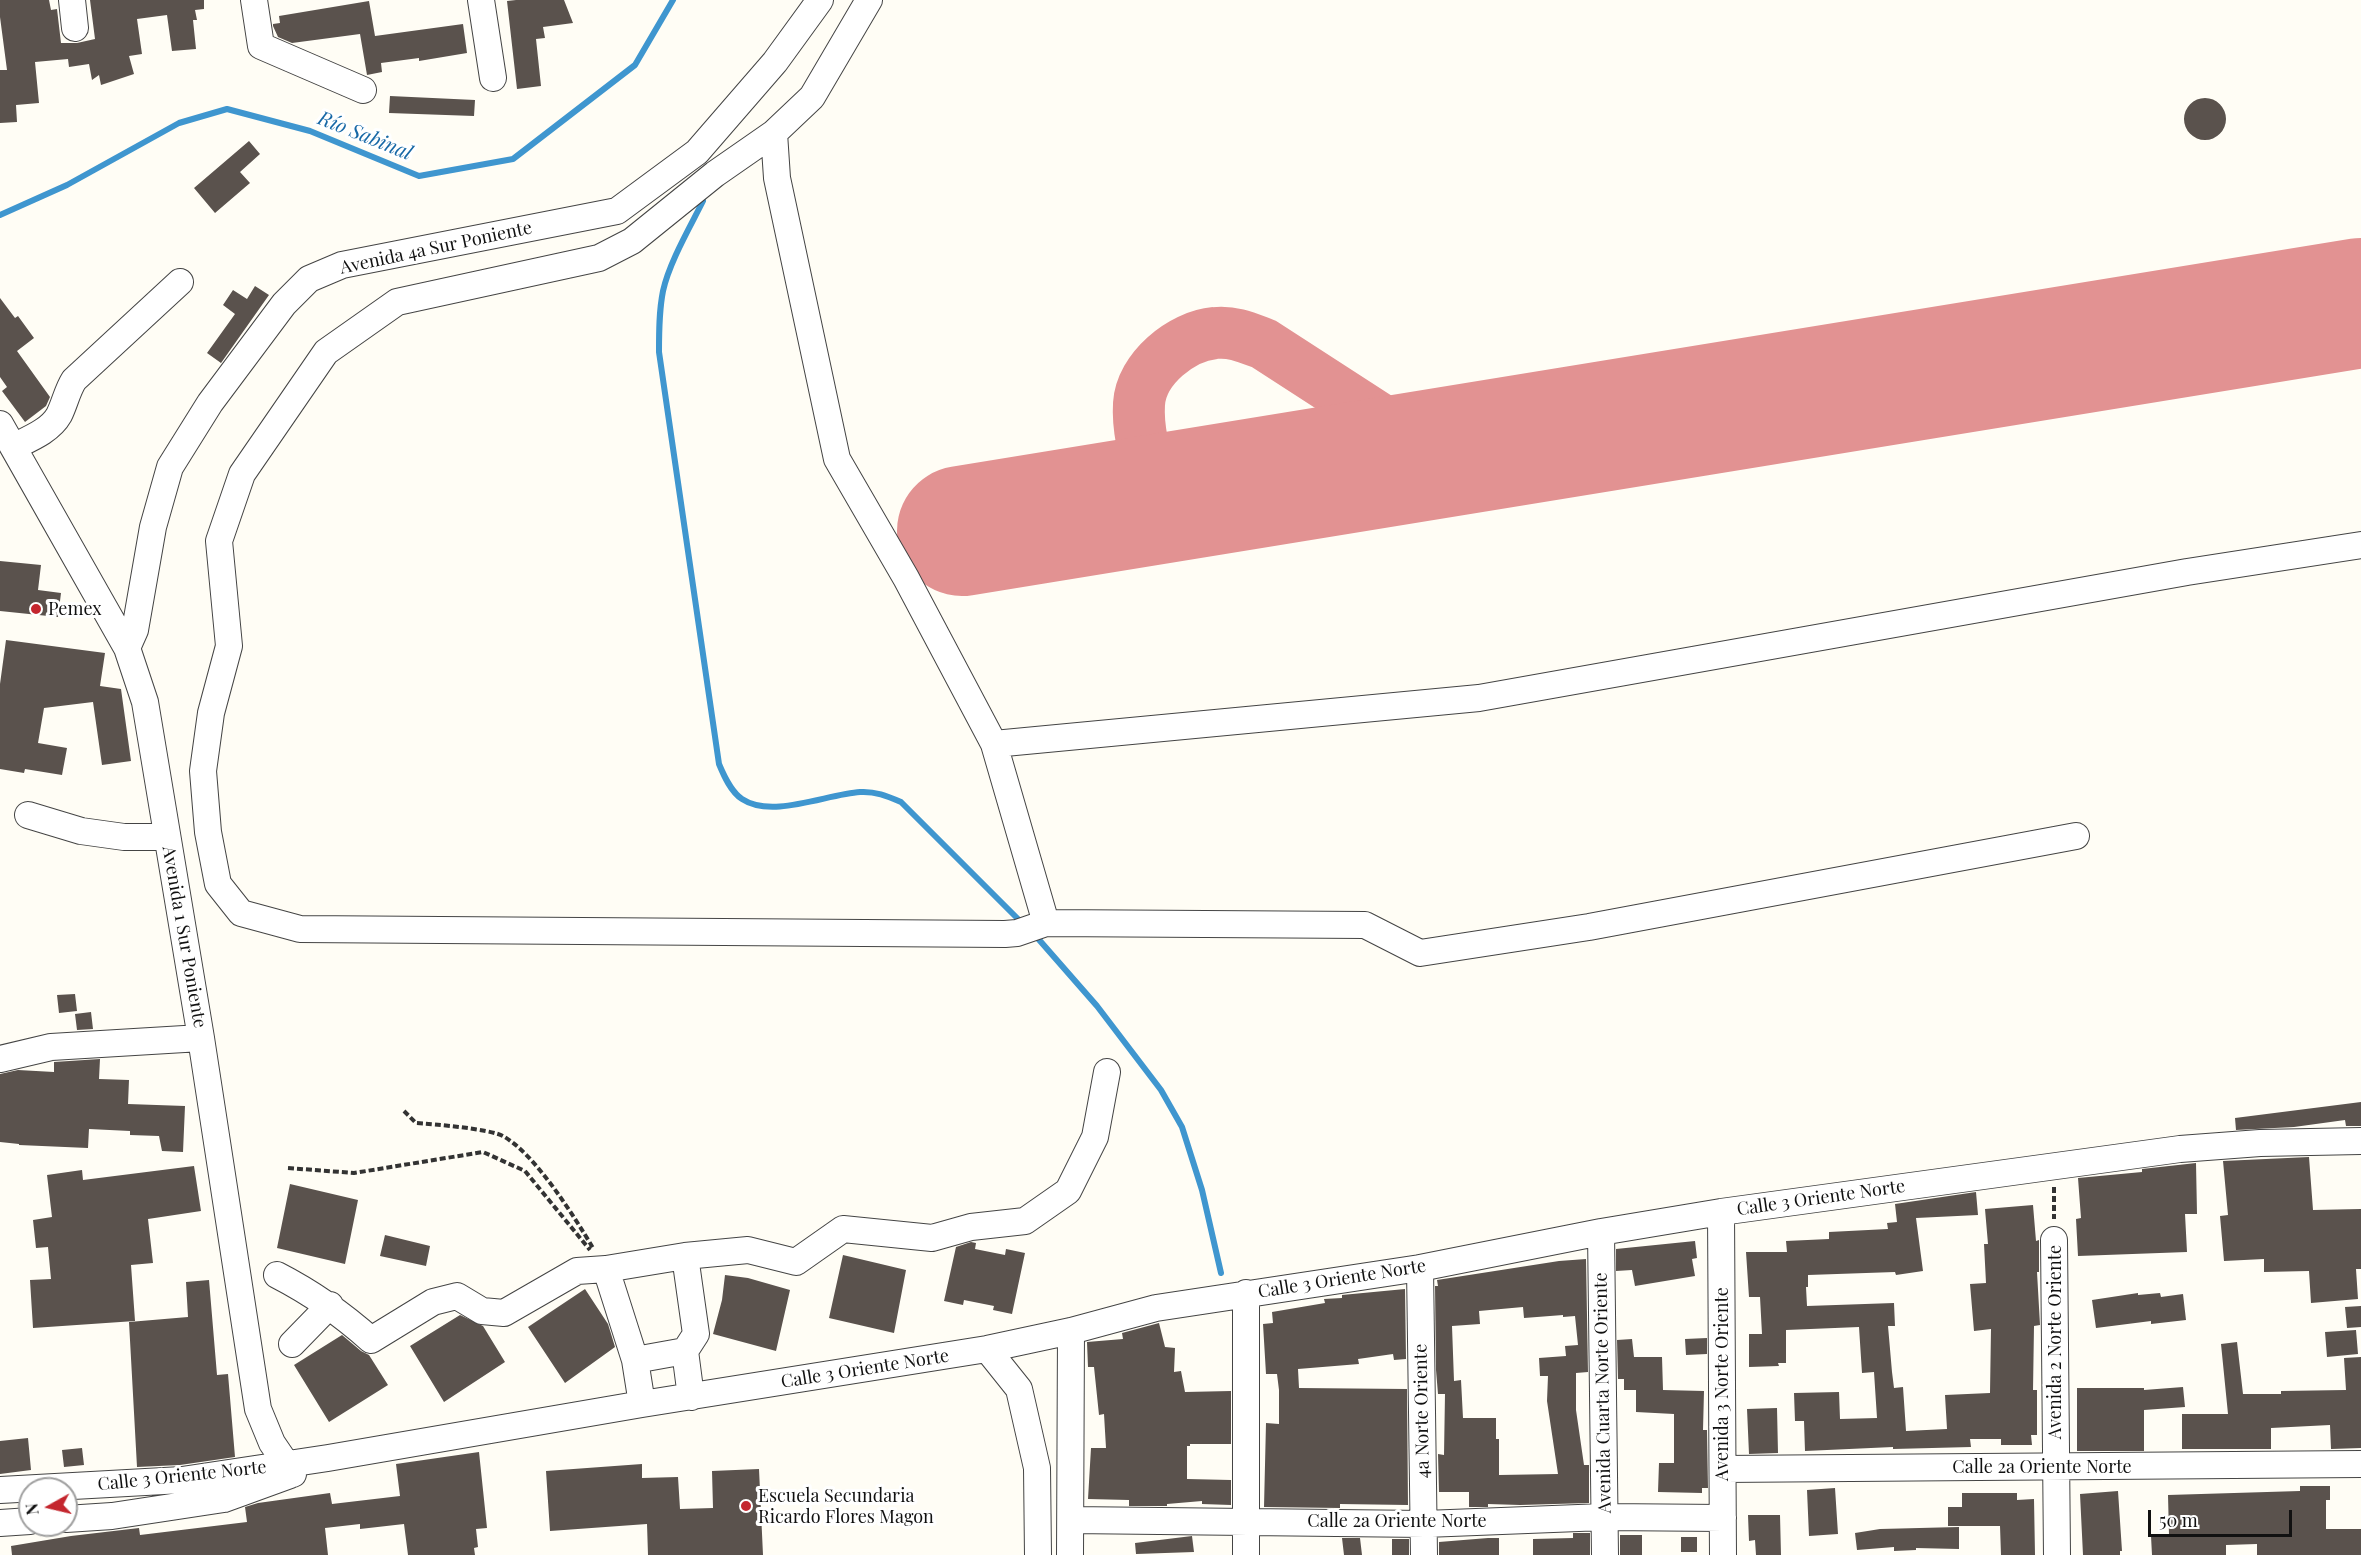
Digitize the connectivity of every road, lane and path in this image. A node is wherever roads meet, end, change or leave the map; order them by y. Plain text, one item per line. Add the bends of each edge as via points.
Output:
1 (72, 0) edge
2 (254, 0) edge
3 (481, 0) edge
4 (820, 0) edge
5 (869, 0) edge
6 (75, 28) dead end
7 (493, 78) dead end
8 (363, 90) dead end
9 (774, 133) junction
10 (180, 282) dead end
11 (0, 424) edge
12 (13, 447) junction
13 (2361, 545) edge
14 (127, 648) junction
15 (994, 744) junction
16 (28, 815) dead end
17 (2076, 836) dead end
18 (167, 837) junction
19 (1034, 927) junction
20 (201, 1038) junction
21 (0, 1059) edge
22 (1107, 1072) dead end
23 (404, 1111) dead end
24 (2361, 1141) edge
25 (2054, 1165) junction
26 (288, 1168) dead end
27 (1721, 1212) junction
28 (1602, 1232) junction
29 (2054, 1240) joint
30 (685, 1256) junction
31 (1420, 1268) junction
32 (606, 1269) junction
33 (277, 1275) dead end
34 (1245, 1293) junction
35 (330, 1305) junction
36 (1071, 1331) junction
37 (292, 1344) dead end
38 (987, 1349) junction
39 (685, 1351) junction
40 (635, 1360) junction
41 (691, 1397) junction
42 (642, 1404) junction
43 (2361, 1464) edge
44 (2056, 1467) junction
45 (1723, 1469) junction
46 (289, 1470) junction
47 (98, 1485) junction
48 (0, 1490) edge
49 (104, 1517) junction
50 (1604, 1517) junction
51 (78, 1518) edge
52 (1723, 1518) junction
53 (1071, 1520) junction
54 (1246, 1521) junction
55 (18, 1522) edge
56 (0, 1523) edge
57 (1425, 1524) junction
58 (1038, 1555) edge
59 (1070, 1555) edge
60 (1246, 1555) edge
61 (1424, 1555) edge
62 (1605, 1555) edge
63 (1723, 1555) edge
64 (2056, 1555) edge

1 - 6 street
2 - 8 street via 261,46
3 - 7 street
4 - 14 street, Avenida 4a Sur Poniente via 775,62 697,152 617,211 342,265 309,279 284,304 217,394 170,466 153,527 135,630
5 - 9 street via 812,98
9 - 15 street via 777,178 837,459 906,578
9 - 19 street via 715,174 632,241 599,258 397,302 326,352 242,474 219,541 229,646 211,713 203,771 218,884 241,913 300,929
10 - 12 street via 74,380 50,427
11 - 12 street, Avenida 1 Sur Poniente
12 - 14 street, Avenida 1 Sur Poniente
13 - 15 street via 2187,572 1479,698
14 - 18 street, Avenida 1 Sur Poniente via 145,702
15 - 19 street
16 - 18 street via 81,831
17 - 19 street via 1589,927 1420,953 1365,925
18 - 20 street, Avenida 1 Sur Poniente
20 - 21 street via 51,1047
20 - 46 street, Avenida 1 Sur Poniente via 258,1409
22 - 30 street via 1095,1137 1068,1191 1024,1221 972,1227 932,1238 843,1229 796,1262 748,1250
23 - 32 path via 416,1123 502,1136 531,1160
24 - 25 street, Calle 3 Oriente Norte via 2181,1149
25 - 27 street, Calle 3 Oriente Norte
25 - 29 path, Avenida 2 Norte Oriente
26 - 32 path via 354,1173 483,1152 525,1171
27 - 28 street, Calle 3 Oriente Norte
27 - 45 street, Avenida 3 Norte Oriente
28 - 31 street, Calle 3 Oriente Norte
28 - 50 street, Avenida Cuarta Norte Oriente
29 - 44 street, Avenida 2 Norte Oriente
30 - 32 street
30 - 39 street via 696,1335
31 - 34 street, Calle 3 Oriente Norte
31 - 57 street, 4a Norte Oriente
32 - 35 street via 577,1271 504,1313 482,1311 457,1296 433,1302 371,1340
32 - 40 street
33 - 35 street
34 - 36 street, Calle 3 Oriente Norte via 1156,1308
34 - 54 street
35 - 37 street
36 - 38 street, Calle 3 Oriente Norte
36 - 53 street
38 - 41 street, Calle 3 Oriente Norte
38 - 58 street via 1020,1389 1037,1468
39 - 40 street
39 - 41 street
40 - 42 street
41 - 42 street, Calle 3 Oriente Norte
42 - 46 street, Calle 3 Oriente Norte via 328,1458
43 - 44 street, Calle 2a Oriente Norte
44 - 45 street, Calle 2a Oriente Norte
44 - 64 street, Avenida 2 Norte Oriente
45 - 52 street, Avenida 3 Norte Oriente
46 - 47 street, Calle 3 Oriente Norte
46 - 49 street, Calle 3 Oriente Norte via 224,1499
47 - 48 street, Calle 3 Oriente Norte
47 - 49 street
49 - 51 street, Calle 3 Oriente Norte
50 - 52 street, Calle 2a Oriente Norte
50 - 57 street, Calle 2a Oriente Norte
50 - 62 street, Avenida Cuarta Norte Oriente
52 - 63 street, Avenida 3 Norte Oriente
53 - 54 street, Calle 2a Oriente Norte
53 - 59 street
54 - 57 street, Calle 2a Oriente Norte
54 - 60 street
55 - 56 street
57 - 61 street, 4a Norte Oriente

